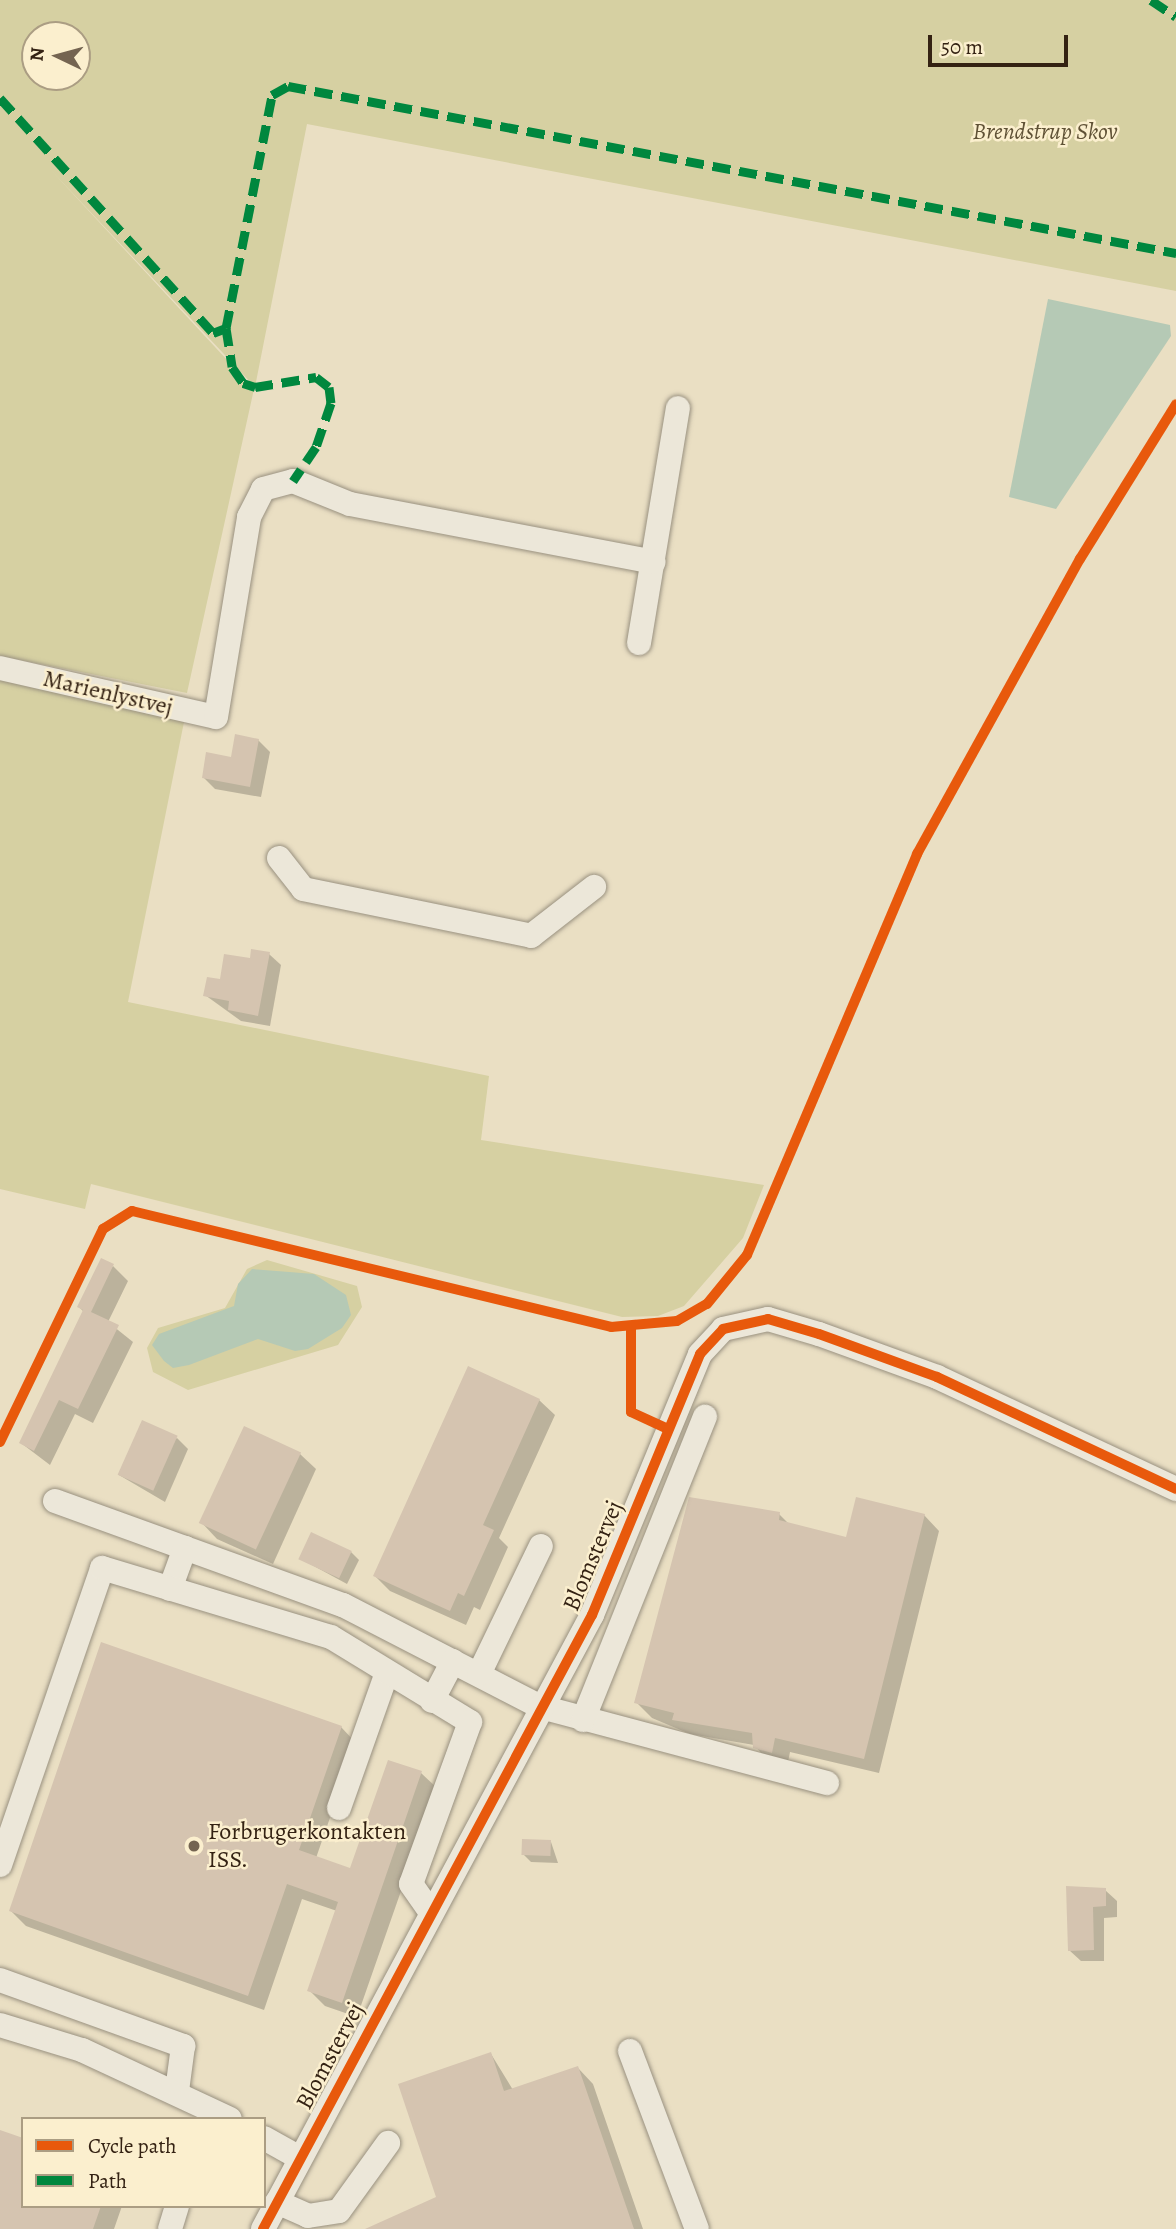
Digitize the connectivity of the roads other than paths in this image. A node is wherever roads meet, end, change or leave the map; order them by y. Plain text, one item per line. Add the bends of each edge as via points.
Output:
1 (678, 408) dead end
2 (653, 562) junction
3 (639, 643) dead end
4 (0, 668) edge
5 (279, 858) dead end
6 (594, 887) dead end
7 (705, 1417) dead end
8 (1176, 1489) edge
9 (55, 1501) dead end
10 (541, 1546) dead end
11 (185, 1548) junction
12 (245, 1568) junction
13 (170, 1588) junction
14 (342, 1605) junction
15 (231, 1607) junction
16 (331, 1637) junction
17 (453, 1661) junction
18 (479, 1674) junction
19 (386, 1675) junction
20 (432, 1701) junction
21 (541, 1707) junction
22 (583, 1720) junction
23 (827, 1783) dead end
24 (339, 1808) dead end
25 (0, 1865) edge
26 (430, 1911) junction
27 (0, 1980) edge
28 (0, 2025) edge
29 (630, 2051) dead end
30 (177, 2091) junction
31 (221, 2117) edge
32 (266, 2139) edge
33 (388, 2143) dead end
34 (300, 2158) junction
35 (277, 2202) junction
36 (176, 2208) edge
37 (342, 2220) edge
38 (300, 2222) edge
39 (170, 2229) edge
40 (263, 2229) edge
41 (697, 2229) edge

1 - 2 street
2 - 3 street
2 - 4 street, Marienlystvej via 350,504 293,481 263,489 249,517 216,717
5 - 6 street via 303,890 531,936
7 - 22 street
8 - 21 street, Blomstervej via 937,1377 768,1319 739,1321 700,1354 592,1615
9 - 11 street
10 - 18 street
11 - 12 street
11 - 13 street
12 - 14 street
12 - 15 street
13 - 15 street
13 - 25 street via 102,1568
14 - 16 street
14 - 17 street
15 - 16 street
16 - 19 street
17 - 18 street
17 - 20 street
18 - 21 street
19 - 20 street
19 - 24 street
20 - 26 street via 470,1722 411,1884
21 - 22 street
21 - 26 street, Blomstervej
22 - 23 street
26 - 34 street, Blomstervej
27 - 30 street via 183,2046
28 - 30 street via 82,2050
29 - 41 street
30 - 31 street
32 - 34 street
33 - 37 street
34 - 35 street, Blomstervej
35 - 38 street
35 - 40 street, Blomstervej
36 - 39 street
37 - 38 street

